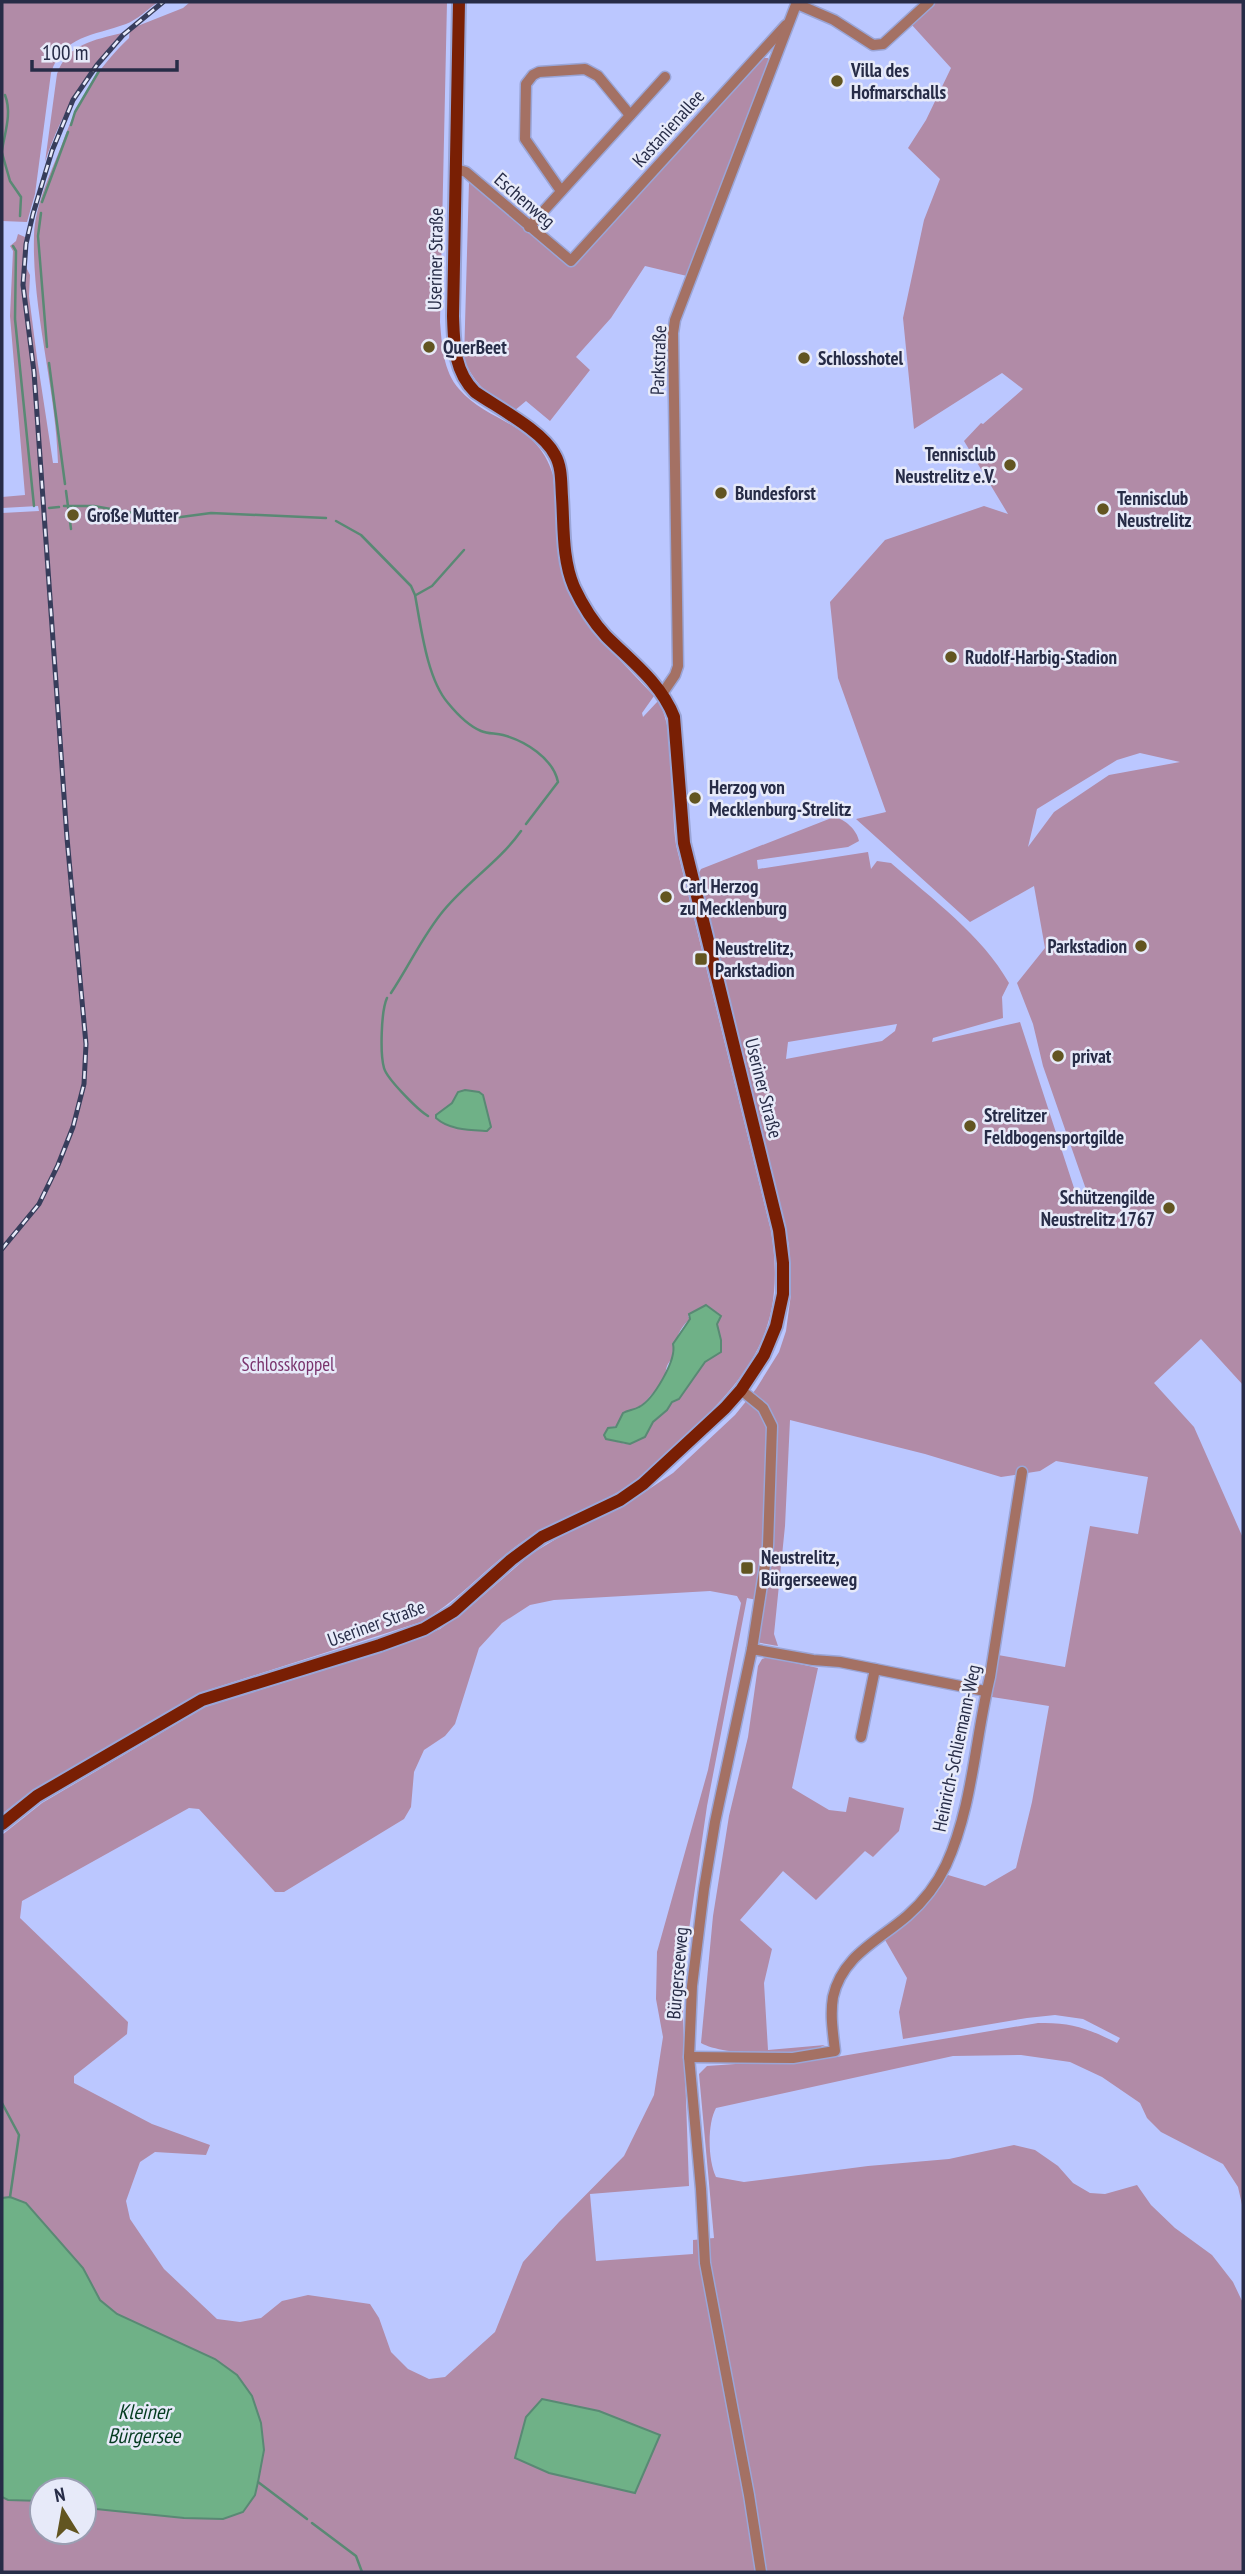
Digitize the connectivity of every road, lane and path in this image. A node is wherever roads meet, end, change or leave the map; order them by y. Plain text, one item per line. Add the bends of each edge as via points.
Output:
1 (459, 2) edge
2 (929, 2) edge
3 (797, 3) edge
4 (791, 19) junction
5 (664, 77) dead end
6 (631, 115) junction
7 (456, 169) junction
8 (561, 191) junction
9 (529, 227) junction
10 (571, 261) joint
11 (662, 694) junction
12 (741, 1390) junction
13 (1022, 1472) dead end
14 (752, 1649) junction
15 (875, 1669) junction
16 (985, 1691) junction
17 (861, 1737) dead end
18 (2, 1824) edge
19 (689, 2057) junction
20 (761, 2572) edge

1 - 7 main road, Useriner Straße
2 - 3 street via 883,44 873,45
3 - 4 street, Parkstraße
4 - 10 street, Kastanienallee
4 - 11 street, Parkstraße via 673,333 678,666
5 - 6 street, Kastanienallee
6 - 8 street, Kastanienallee
6 - 8 street, Kastanienallee via 597,76 584,69 539,72 528,79 525,139
7 - 9 street, Eschenweg via 466,172
7 - 11 main road, Useriner Straße via 453,326 457,365 475,393 542,439 555,454 572,583 604,634
8 - 9 street, Kastanienallee
9 - 10 street, Eschenweg
11 - 12 main road, Useriner Straße via 675,724 684,843 781,1246 783,1294 776,1326
12 - 14 street, Bürgerseeweg via 769,1416 773,1437 766,1564
12 - 18 main road, Useriner Straße via 643,1484 526,1548 437,1622 380,1645 202,1700 37,1796
13 - 16 street, Heinrich-Schliemann-Weg
14 - 15 street
14 - 19 street, Bürgerseeweg via 704,1889
15 - 16 street
15 - 17 street
16 - 19 street, Heinrich-Schliemann-Weg via 971,1779 947,1862 914,1909 859,1951 846,1967 832,2007 835,2051 793,2058
19 - 20 street, Bürgerseeweg via 705,2263

